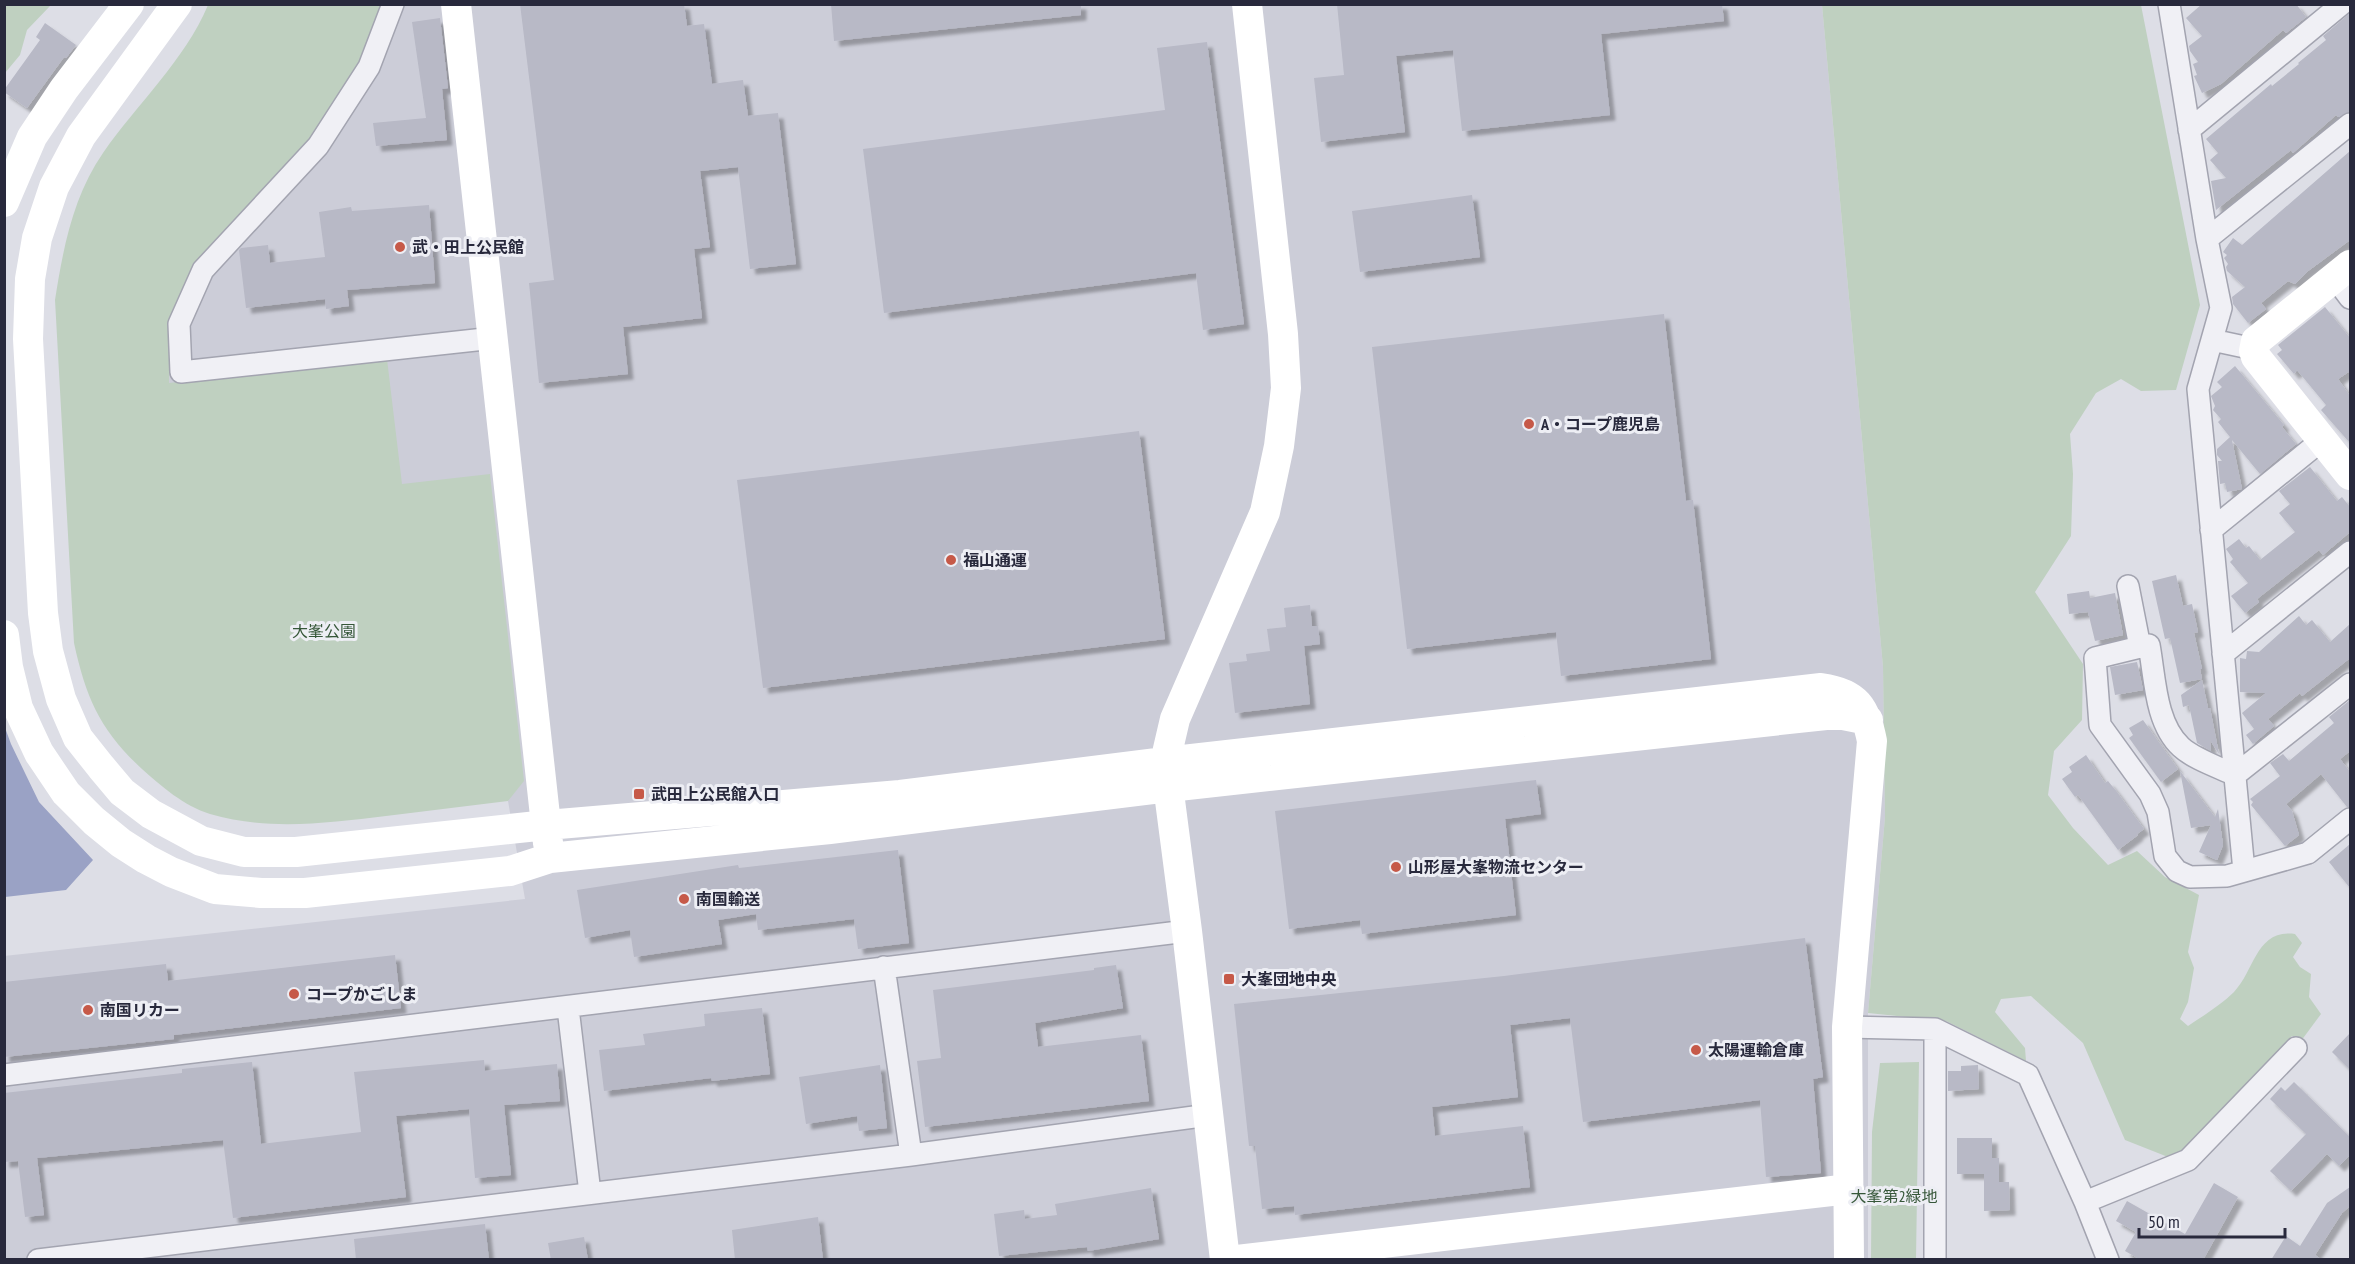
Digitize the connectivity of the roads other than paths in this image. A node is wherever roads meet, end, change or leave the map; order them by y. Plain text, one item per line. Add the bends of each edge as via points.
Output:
1 (129, 4) edge
2 (177, 4) edge
3 (393, 4) edge
4 (456, 4) edge
5 (1247, 4) edge
6 (2342, 4) edge
7 (2173, 7) edge
8 (2350, 124) edge
9 (2189, 130) junction
10 (4, 202) edge
11 (2207, 240) junction
12 (2345, 280) edge
13 (494, 338) junction
14 (2212, 340) junction
15 (2254, 349) junction
16 (2322, 440) junction
17 (2350, 475) edge
18 (2211, 530) junction
19 (2350, 552) edge
20 (2128, 586) dead end
21 (4, 635) edge
22 (2140, 647) junction
23 (2223, 654) junction
24 (2350, 684) edge
25 (1167, 774) junction
26 (2235, 775) junction
27 (2350, 819) edge
28 (547, 825) junction
29 (550, 858) junction
30 (2244, 871) junction
31 (1187, 931) junction
32 (884, 967) junction
33 (568, 1008) junction
34 (1847, 1027) junction
35 (1935, 1029) junction
36 (2296, 1048) dead end
37 (4, 1075) edge
38 (1209, 1115) junction
39 (911, 1155) junction
40 (1849, 1189) junction
41 (590, 1193) junction
42 (2085, 1202) junction
43 (38, 1260) edge
44 (1225, 1260) edge
45 (1237, 1260) edge
46 (1849, 1260) edge
47 (1935, 1260) edge
48 (2108, 1260) edge

1 - 10 street via 32,137
2 - 28 street via 81,136 54,187 36,238 30,279 28,339 43,613 61,699 78,738 122,792 151,814 201,841 244,852 296,852
3 - 13 street via 369,67 318,146 203,270 179,324 181,372
4 - 13 street
5 - 25 street via 1286,388 1265,512 1175,719
6 - 9 street
7 - 9 street
8 - 11 street
9 - 11 street
11 - 14 street via 2221,308
12 - 15 street via 2256,341
13 - 28 street
14 - 15 street
14 - 18 street via 2198,389
15 - 16 street via 2256,357
16 - 17 street
16 - 18 street
18 - 23 street
19 - 23 street
20 - 22 street
21 - 29 street via 18,708 39,753 66,793 121,843 171,872 215,889 305,893 510,871
22 - 26 street via 2149,645 2162,716 2170,734 2181,748
22 - 30 street via 2095,658 2100,725 2150,794 2165,856 2177,871 2190,877 2227,876
23 - 26 street
24 - 26 street
25 - 28 street
25 - 29 street via 830,829
25 - 31 street
25 - 34 street via 1821,688 1841,691 1862,707 1872,741
26 - 30 street
27 - 30 street via 2308,854
28 - 29 street
31 - 32 street
31 - 38 street
32 - 33 street
32 - 39 street
33 - 37 street
33 - 41 street
34 - 35 street
34 - 40 street
35 - 42 street via 2028,1075
35 - 47 street
36 - 42 street via 2188,1160
38 - 39 street
38 - 44 street
39 - 41 street
40 - 45 street
40 - 46 street
41 - 43 street
42 - 48 street

